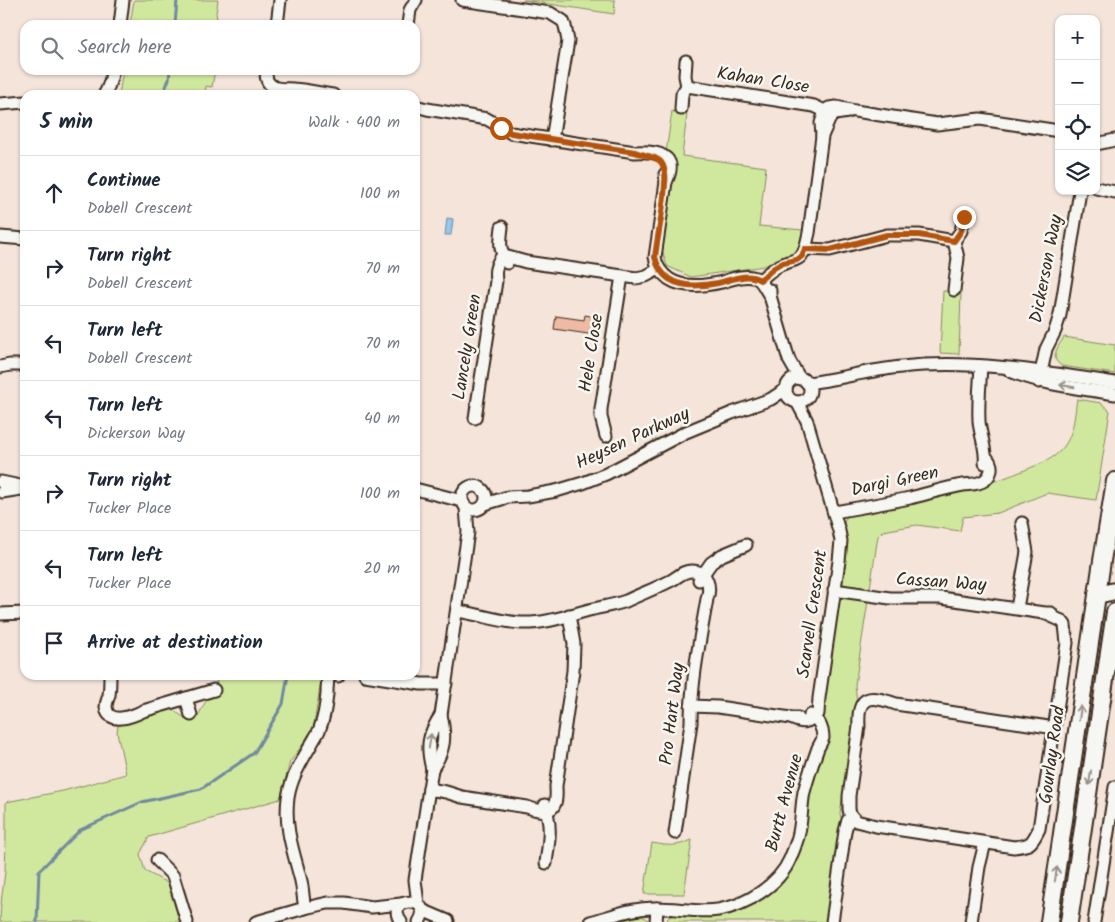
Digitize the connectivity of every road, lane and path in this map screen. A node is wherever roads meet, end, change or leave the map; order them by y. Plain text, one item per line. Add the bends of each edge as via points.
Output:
1 (124, 0) edge
2 (280, 0) edge
3 (416, 0) edge
4 (462, 0) edge
5 (121, 20) edge
6 (278, 20) edge
7 (409, 20) edge
8 (686, 60) dead end
9 (112, 75) edge
10 (266, 75) edge
11 (273, 75) edge
12 (687, 86) junction
13 (292, 88) junction
14 (107, 90) edge
15 (111, 90) edge
16 (304, 90) edge
17 (0, 100) edge
18 (13, 102) junction
19 (20, 102) edge
20 (0, 104) edge
21 (420, 108) edge
22 (681, 109) dead end
23 (828, 115) junction
24 (1055, 130) edge
25 (552, 140) junction
26 (1115, 140) edge
27 (1100, 143) edge
28 (1100, 189) edge
29 (1115, 192) edge
30 (1079, 195) edge
31 (964, 217) dead end
32 (502, 228) dead end
33 (0, 237) edge
34 (20, 239) edge
35 (20, 239) edge
36 (0, 241) edge
37 (954, 241) junction
38 (805, 249) junction
39 (505, 260) junction
40 (659, 269) junction
41 (622, 276) junction
42 (763, 278) junction
43 (954, 290) dead end
44 (3, 365) edge
45 (20, 365) edge
46 (981, 366) junction
47 (1040, 377) junction
48 (1115, 383) edge
49 (798, 390) junction
50 (1115, 394) edge
51 (475, 418) dead end
52 (606, 436) dead end
53 (1115, 481) edge
54 (1, 487) edge
55 (20, 488) edge
56 (420, 490) edge
57 (464, 500) junction
58 (482, 502) junction
59 (834, 512) junction
60 (1022, 523) dead end
61 (468, 532) junction
62 (746, 545) dead end
63 (701, 577) junction
64 (834, 590) junction
65 (1115, 591) edge
66 (1097, 595) junction
67 (1115, 604) edge
68 (1017, 608) junction
69 (0, 609) edge
70 (1115, 612) edge
71 (20, 613) edge
72 (457, 613) junction
73 (0, 614) edge
74 (569, 615) junction
75 (110, 680) edge
76 (327, 680) edge
77 (333, 680) edge
78 (396, 680) edge
79 (445, 687) junction
80 (214, 690) dead end
81 (327, 695) junction
82 (186, 698) junction
83 (691, 703) junction
84 (192, 715) dead end
85 (812, 717) junction
86 (1055, 728) junction
87 (1115, 786) edge
88 (429, 792) junction
89 (546, 808) junction
90 (851, 820) junction
91 (675, 832) dead end
92 (982, 842) junction
93 (157, 860) dead end
94 (546, 863) dead end
95 (415, 880) junction
96 (403, 903) junction
97 (372, 906) junction
98 (308, 907) junction
99 (420, 907) junction
100 (660, 908) junction
101 (399, 920) edge
102 (452, 921) edge
103 (187, 922) edge
104 (256, 922) edge
105 (419, 922) edge
106 (430, 922) edge
107 (590, 922) edge
108 (656, 922) edge
109 (662, 922) edge
110 (832, 922) edge
111 (971, 922) edge
112 (1049, 922) edge
113 (1069, 922) edge
114 (1094, 922) edge

1 - 5 street
2 - 6 street
3 - 7 street
4 - 25 street via 550,13 563,21 568,41
8 - 12 street
9 - 14 street
9 - 15 street
10 - 13 street via 269,84 274,87
11 - 13 street via 281,85
12 - 22 street via 682,94
12 - 23 street, Kahan Close via 814,106
13 - 16 street
17 - 18 street
18 - 19 street
18 - 20 street
21 - 25 street via 487,119 511,133
23 - 24 street via 855,111 937,124 980,119
23 - 38 street
25 - 40 street via 635,152 660,160 666,182 655,257
26 - 27 street
28 - 29 street
30 - 47 street, Dickerson Way via 1060,315 1046,349
31 - 37 street via 961,231
32 - 39 street via 500,244
33 - 34 street
35 - 36 street
37 - 38 street via 919,235 887,235 830,250
37 - 43 street via 958,258
38 - 42 street via 797,260 783,263
39 - 41 street
39 - 51 street, Lancely Green via 496,281
40 - 41 street via 636,278
40 - 42 street via 674,282 685,285
41 - 52 street, Hele Close via 601,409
42 - 49 street, Scarvell Crescent
44 - 45 street
46 - 47 street, Heysen Parkway via 1002,368 1026,378
46 - 49 street, Heysen Parkway via 902,366 830,380
46 - 59 street, Dargi Green via 979,420 986,457 984,473 963,485
47 - 48 street, Heysen Parkway
50 -> 47 street, Heysen Parkway
49 - 58 street, Heysen Parkway via 686,432 584,483 556,491
49 - 59 street, Scarvell Crescent
53 - 66 main road, Gourlay Road
54 - 55 street
56 - 57 street
57 - 58 street via 472,510
57 - 58 street via 471,486 475,486 479,487
57 - 61 street
58 - 61 street
59 - 64 street, Scarvell Crescent via 841,542
60 - 68 street via 1026,552
61 - 72 street
62 - 63 street via 722,555
63 - 74 street via 695,571 688,571 624,602
63 - 83 street, Pro Hart Way via 707,599
64 - 68 street, Cassan Way via 890,598 941,598
64 - 85 street, Scarvell Crescent via 818,698
65 - 66 main road
66 - 67 main road
112 -> 66 main road, Gourlay Road
68 - 86 street, Cassan Way via 1044,613 1065,624 1067,643
69 - 71 street
70 -> 113 main road
71 - 73 street
72 - 74 street via 519,623
72 - 79 street
74 - 89 street via 574,644 573,671 556,786
75 - 82 street via 110,701 118,710 143,711
76 - 81 street
77 - 81 street
78 - 79 street
79 - 88 street via 441,715 444,742 432,769
80 - 82 street
81 - 98 street via 320,730 298,766 288,798 289,838 302,884 302,896
82 - 84 street
83 - 85 street via 791,718
83 - 91 street, Pro Hart Way
85 - 100 street, Burtt Avenue via 819,746 804,793 802,817 790,860 772,883 740,904 719,910
86 - 90 street via 896,704 868,707 858,726 849,796
86 - 92 street, Cassan Way via 1039,828 1032,843 1014,847
87 - 114 street
88 - 89 street via 445,797
88 - 95 street
89 - 94 street via 550,819
90 - 92 street, Cassan Way via 860,826
90 - 110 street via 844,842
92 - 111 street
93 - 103 street via 173,876
95 - 96 street
95 - 99 street
96 - 97 street
96 - 99 street via 411,901
96 - 101 street via 398,911
97 - 98 street via 328,903
97 - 101 street
98 - 104 street
99 - 102 street
99 - 105 street via 422,917
100 - 107 street, Burtt Avenue via 628,910
100 - 108 street
100 - 109 street
102 - 106 street

